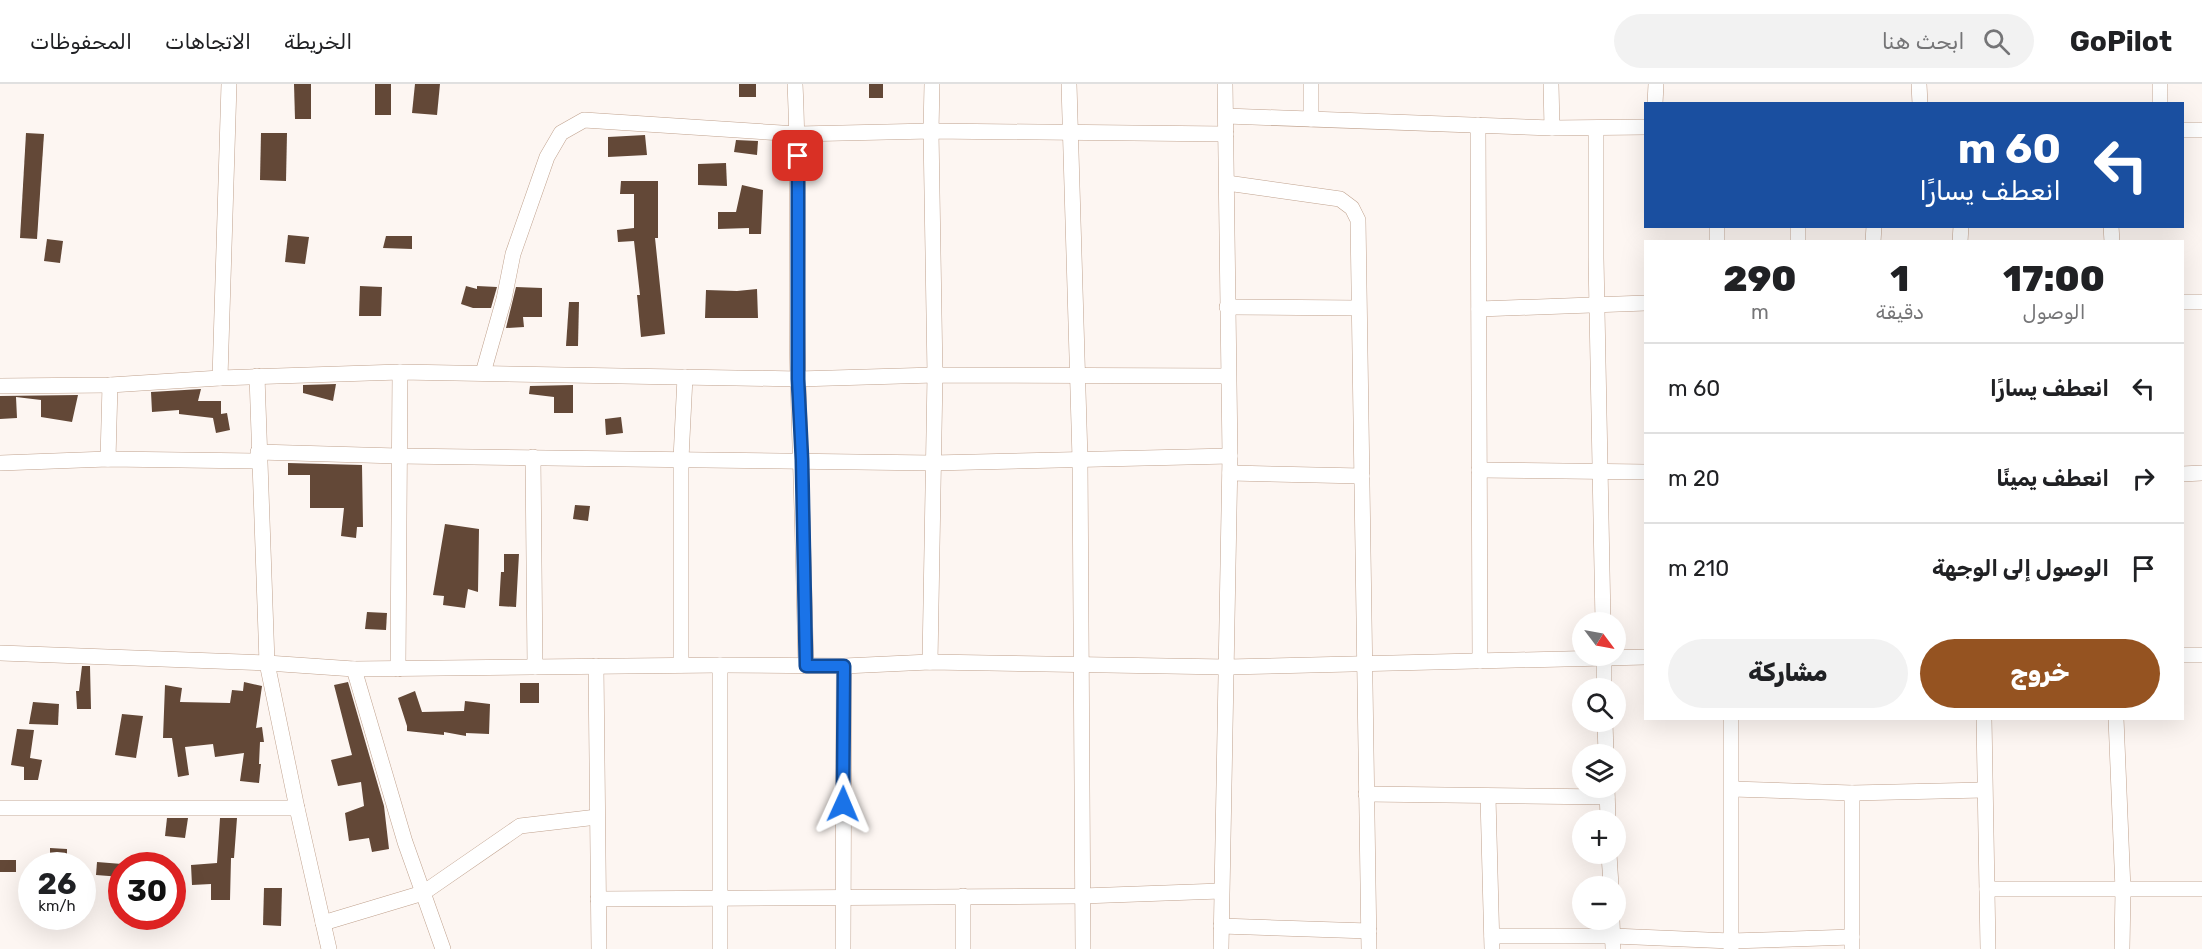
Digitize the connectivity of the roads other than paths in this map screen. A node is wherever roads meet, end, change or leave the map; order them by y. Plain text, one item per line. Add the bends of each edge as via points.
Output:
1 (229, 84) edge
2 (795, 84) edge
3 (932, 84) edge
4 (1069, 84) edge
5 (1225, 84) edge
6 (1311, 84) edge
7 (1551, 84) edge
8 (1656, 84) edge
9 (1920, 84) edge
10 (2160, 84) edge
11 (1655, 102) edge
12 (1920, 102) edge
13 (2160, 102) edge
14 (1226, 116) junction
15 (1311, 119) junction
16 (1478, 125) junction
17 (1552, 128) junction
18 (1596, 128) junction
19 (1644, 128) edge
20 (2184, 130) edge
21 (2202, 130) edge
22 (931, 131) junction
23 (798, 134) junction
24 (1070, 134) junction
25 (1226, 134) junction
26 (1227, 183) junction
27 (2184, 302) edge
28 (2202, 302) edge
29 (1644, 303) edge
30 (1598, 305) junction
31 (1227, 307) junction
32 (1358, 308) junction
33 (1479, 309) junction
34 (400, 372) junction
35 (483, 374) junction
36 (935, 375) junction
37 (1076, 375) junction
38 (256, 376) junction
39 (1227, 376) junction
40 (685, 377) junction
41 (220, 378) junction
42 (798, 379) junction
43 (110, 385) junction
44 (0, 386) edge
45 (398, 456) junction
46 (1230, 456) junction
47 (259, 457) junction
48 (533, 458) junction
49 (108, 459) junction
50 (681, 459) junction
51 (1080, 459) junction
52 (802, 460) junction
53 (0, 463) edge
54 (933, 463) junction
55 (1479, 470) junction
56 (1601, 471) junction
57 (1644, 472) edge
58 (1230, 473) junction
59 (2202, 473) edge
60 (2184, 474) edge
61 (1362, 476) junction
62 (1603, 612) edge
63 (0, 653) edge
64 (2184, 655) edge
65 (2202, 655) edge
66 (1626, 657) edge
67 (1644, 657) edge
68 (1572, 658) edge
69 (1480, 661) junction
70 (930, 662) junction
71 (267, 663) junction
72 (1080, 664) junction
73 (1366, 664) junction
74 (681, 665) junction
75 (720, 665) junction
76 (596, 666) junction
77 (806, 666) junction
78 (844, 666) junction
79 (535, 667) junction
80 (1227, 667) junction
81 (354, 669) junction
82 (398, 669) junction
83 (1731, 720) edge
84 (1984, 720) edge
85 (2116, 720) edge
86 (1732, 789) junction
87 (1984, 790) junction
88 (1572, 793) edge
89 (1852, 793) junction
90 (1366, 794) junction
91 (1488, 796) junction
92 (0, 808) edge
93 (297, 808) junction
94 (597, 817) junction
95 (2202, 888) edge
96 (1987, 889) junction
97 (2123, 890) junction
98 (1221, 891) junction
99 (423, 893) junction
100 (842, 896) junction
101 (963, 896) junction
102 (1082, 896) junction
103 (719, 897) junction
104 (598, 899) junction
105 (323, 923) junction
106 (1221, 926) junction
107 (1369, 931) junction
108 (1492, 942) edge
109 (1613, 943) edge
110 (1852, 943) edge
111 (1731, 945) edge
112 (329, 949) edge
113 (443, 949) edge
114 (598, 949) edge
115 (720, 949) edge
116 (843, 949) edge
117 (963, 949) edge
118 (1083, 949) edge
119 (1221, 949) edge
120 (1369, 949) edge
121 (1988, 949) edge
122 (2122, 949) edge

1 - 41 street
2 - 23 street
3 - 22 street
4 - 24 street
5 - 14 street
6 - 15 street
7 - 17 street
8 - 11 street
9 - 12 street
10 - 13 street
14 - 15 street
14 - 25 street
15 - 16 street
16 - 17 street
16 - 33 street
17 - 18 street
18 - 19 street
18 - 30 street
20 - 21 street
22 - 23 street
22 - 24 street
22 - 36 street
23 - 35 street via 584,120 561,133 546,157 513,254
23 - 42 street
24 - 25 street
24 - 37 street
25 - 26 street
26 - 31 street
26 - 32 street via 1340,199 1352,208 1358,220
27 - 28 street
29 - 30 street
30 - 33 street
30 - 56 street
31 - 32 street
31 - 39 street
32 - 61 street
33 - 55 street
34 - 35 street
34 - 38 street
34 - 45 street
35 - 40 street
36 - 37 street
36 - 42 street
36 - 54 street
37 - 39 street
37 - 51 street
38 - 41 street
38 - 47 street
39 - 46 street
40 - 42 street
40 - 50 street
41 - 43 street
42 - 52 street
43 - 44 street
43 - 49 street
45 - 47 street
45 - 48 street
45 - 82 street
46 - 51 street
46 - 58 street
47 - 49 street
47 - 71 street
48 - 50 street
48 - 79 street
49 - 53 street
50 - 52 street
50 - 74 street
51 - 54 street
51 - 72 street
52 - 54 street
52 - 77 street
54 - 70 street
55 - 56 street
55 - 69 street
56 - 57 street
56 - 62 street
58 - 61 street
58 - 80 street
59 - 60 street
61 - 73 street
63 - 71 street
64 - 65 street
66 - 67 street
68 - 69 street
69 - 73 street
70 - 72 street
70 - 78 street
71 - 81 street
71 - 93 street
72 - 80 street
72 - 102 street
73 - 80 street
73 - 90 street
74 - 75 street
74 - 76 street
75 - 77 street
75 - 103 street
76 - 79 street
76 - 94 street
77 - 78 street
78 - 100 street
79 - 82 street
80 - 98 street
81 - 82 street
81 - 99 street
83 - 86 street
84 - 87 street
85 - 97 street
86 - 89 street
86 - 111 street
87 - 89 street
87 - 96 street
88 - 91 street
89 - 110 street
90 - 91 street
90 - 107 street
91 - 108 street
92 - 93 street
93 - 105 street
94 - 99 street via 520,825
94 - 104 street
95 - 97 street
96 - 97 street
96 - 121 street
97 - 122 street
98 - 102 street
98 - 106 street
99 - 105 street
99 - 113 street
100 - 101 street
100 - 103 street
100 - 116 street
101 - 102 street
101 - 117 street
102 - 118 street
103 - 104 street
103 - 115 street
104 - 114 street
105 - 112 street
106 - 107 street
106 - 119 street
107 - 120 street
108 - 109 street
109 - 111 street
110 - 111 street

